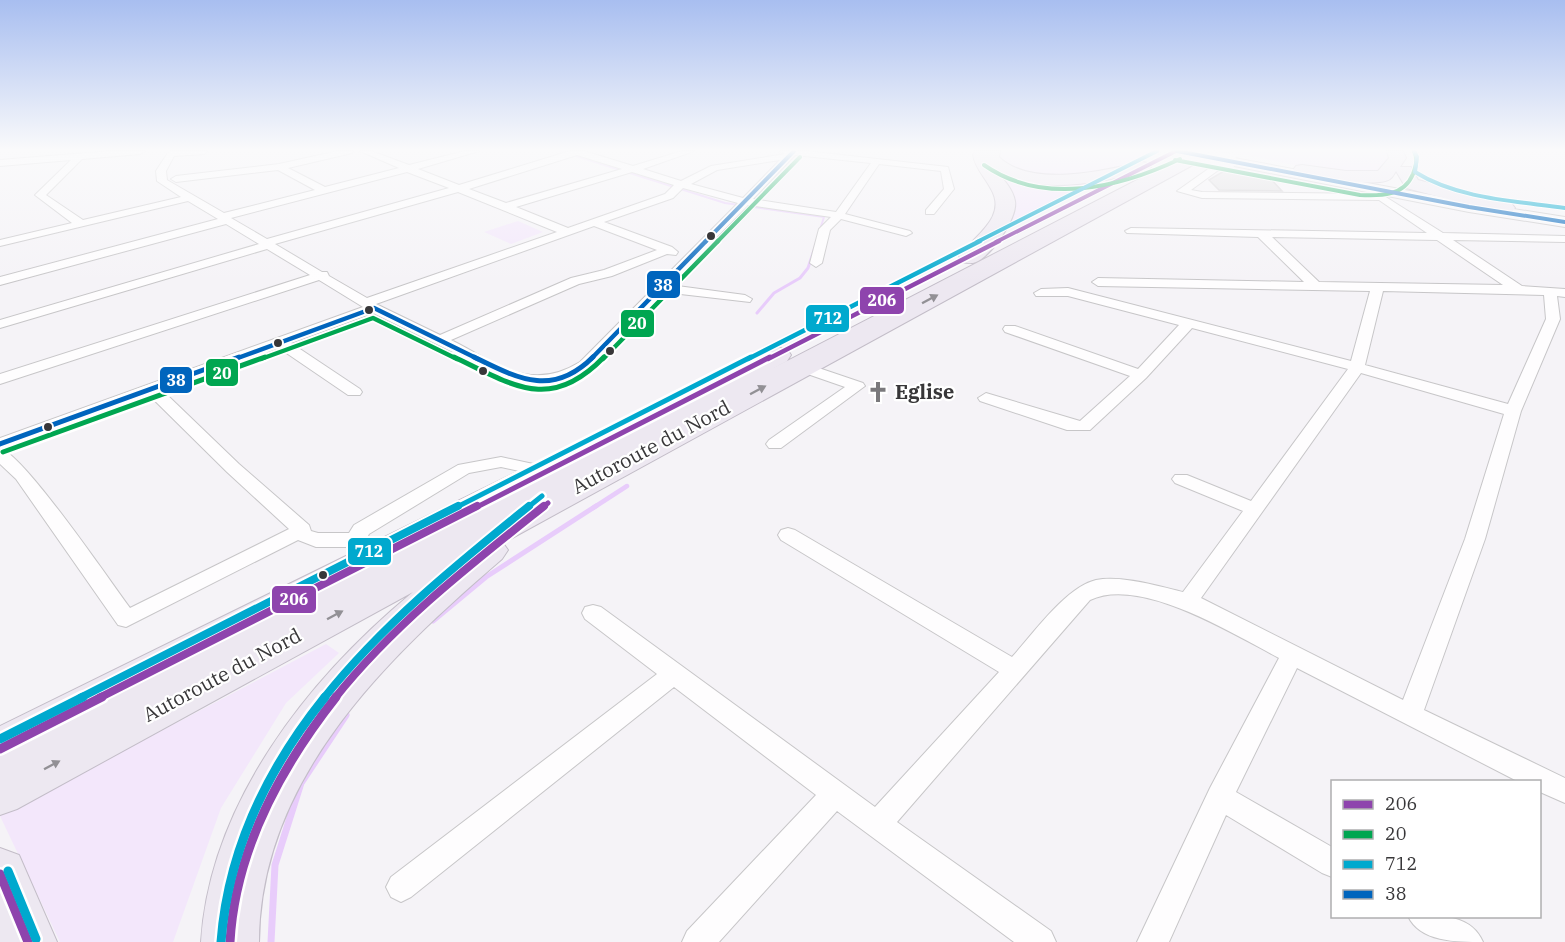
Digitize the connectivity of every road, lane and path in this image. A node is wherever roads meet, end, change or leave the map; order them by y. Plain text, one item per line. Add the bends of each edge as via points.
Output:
1 (40, 195) edge
2 (184, 195) edge
3 (306, 195) edge
4 (437, 195) edge
5 (477, 195) edge
6 (545, 195) edge
7 (670, 195) edge
8 (721, 195) edge
9 (750, 195) edge
10 (853, 195) edge
11 (944, 195) edge
12 (1004, 195) edge
13 (1089, 195) edge
14 (1121, 195) edge
15 (1202, 195) edge
16 (1408, 195) edge
17 (1448, 195) edge
18 (1448, 195) edge
19 (189, 198) junction
20 (744, 201) junction
21 (505, 207) junction
22 (1506, 208) junction
23 (930, 212) dead end
24 (839, 215) junction
25 (224, 218) junction
26 (1564, 221) edge
27 (592, 222) junction
28 (81, 224) junction
29 (566, 231) junction
30 (1131, 231) dead end
31 (906, 233) dead end
32 (1261, 233) junction
33 (1439, 237) junction
34 (1565, 239) edge
35 (0, 243) edge
36 (266, 244) junction
37 (668, 250) junction
38 (970, 257) junction
39 (688, 258) junction
40 (816, 263) dead end
41 (323, 275) junction
42 (0, 281) edge
43 (1098, 282) dead end
44 (1316, 286) junction
45 (1377, 287) junction
46 (660, 288) junction
47 (1520, 291) junction
48 (1558, 292) edge
49 (1041, 293) dead end
50 (745, 299) dead end
51 (370, 305) junction
52 (1559, 321) edge
53 (0, 324) edge
54 (1188, 324) junction
55 (1010, 329) dead end
56 (440, 339) junction
57 (280, 342) junction
58 (801, 367) junction
59 (1358, 367) junction
60 (1141, 375) junction
61 (0, 379) edge
62 (152, 389) junction
63 (354, 393) dead end
64 (986, 398) dead end
65 (1513, 411) junction
66 (0, 444) edge
67 (775, 444) dead end
68 (0, 454) edge
69 (1181, 479) dead end
70 (547, 487) junction
71 (1254, 509) junction
72 (299, 534) junction
73 (788, 535) dead end
74 (364, 550) junction
75 (1188, 601) junction
76 (593, 612) dead end
77 (1292, 655) junction
78 (1014, 670) junction
79 (674, 674) junction
80 (1410, 715) junction
81 (0, 749) edge
82 (1565, 791) edge
83 (0, 793) edge
84 (835, 794) junction
85 (1220, 797) junction
86 (877, 825) junction
87 (1331, 863) edge
88 (0, 874) edge
89 (401, 887) dead end
90 (1426, 918) edge
91 (28, 942) edge
92 (230, 942) edge
93 (698, 942) edge
94 (1040, 942) edge
95 (1153, 942) edge
96 (1467, 942) edge

1 - 28 street
2 - 19 street
3 - 25 street
4 - 36 street
5 - 21 street
6 - 21 street
7 - 27 street
8 - 20 street
9 - 20 street
10 - 24 street
11 - 23 street
12 - 38 highway via 1007,208 1002,221
13 - 38 highway, Autoroute du Nord
58 -> 14 highway, Autoroute du Nord
15 - 33 street via 1378,196
16 - 26 main road
17 - 22 main road
18 - 22 highway
19 - 25 street
19 - 28 street
20 - 24 street
20 - 39 street
21 - 29 street
22 - 26 main road
24 - 31 street
24 - 40 street via 825,229
25 - 36 street
25 - 42 street
27 - 29 street
27 - 37 street
28 - 35 street
29 - 51 street
30 - 32 street
32 - 33 street
32 - 44 street
33 - 34 street
33 - 47 street
36 - 41 street
36 - 53 street
37 - 39 street
37 - 56 street via 576,281
38 - 70 highway, Autoroute du Nord
39 - 46 street
41 - 51 street
41 - 61 street
43 - 44 street
44 - 45 street
45 - 47 street
45 - 59 street
46 - 50 street
46 - 56 street via 585,365 556,380 519,379
47 - 48 street
48 - 52 street
49 - 54 street via 1068,292
51 - 56 street
51 - 57 street
52 - 65 street
54 - 59 street
54 - 60 street
55 - 60 street
57 - 62 street
57 - 63 street
58 - 67 street via 856,386
70 -> 58 highway, Autoroute du Nord
59 - 65 street
59 - 71 street
60 - 64 street via 1079,427
62 - 66 street
62 - 72 street via 301,527
65 - 80 street via 1474,539
68 - 72 street via 22,474 126,619
69 - 71 street
70 - 74 highway, Autoroute du Nord
83 -> 70 highway, Autoroute du Nord
70 - 92 highway via 393,631 340,686 300,740 264,802 241,869
71 - 75 street
72 - 74 street
73 - 78 street
74 - 81 highway, Autoroute du Nord
75 - 77 street
75 - 78 street via 1136,589 1099,587 1082,595
76 - 79 street
77 - 80 street
77 - 85 street
78 - 86 street
79 - 84 street
79 - 89 street
80 - 82 street
84 - 86 street
84 - 93 street
85 - 87 street
85 - 95 street
86 - 94 street
88 - 91 highway
90 - 96 street

